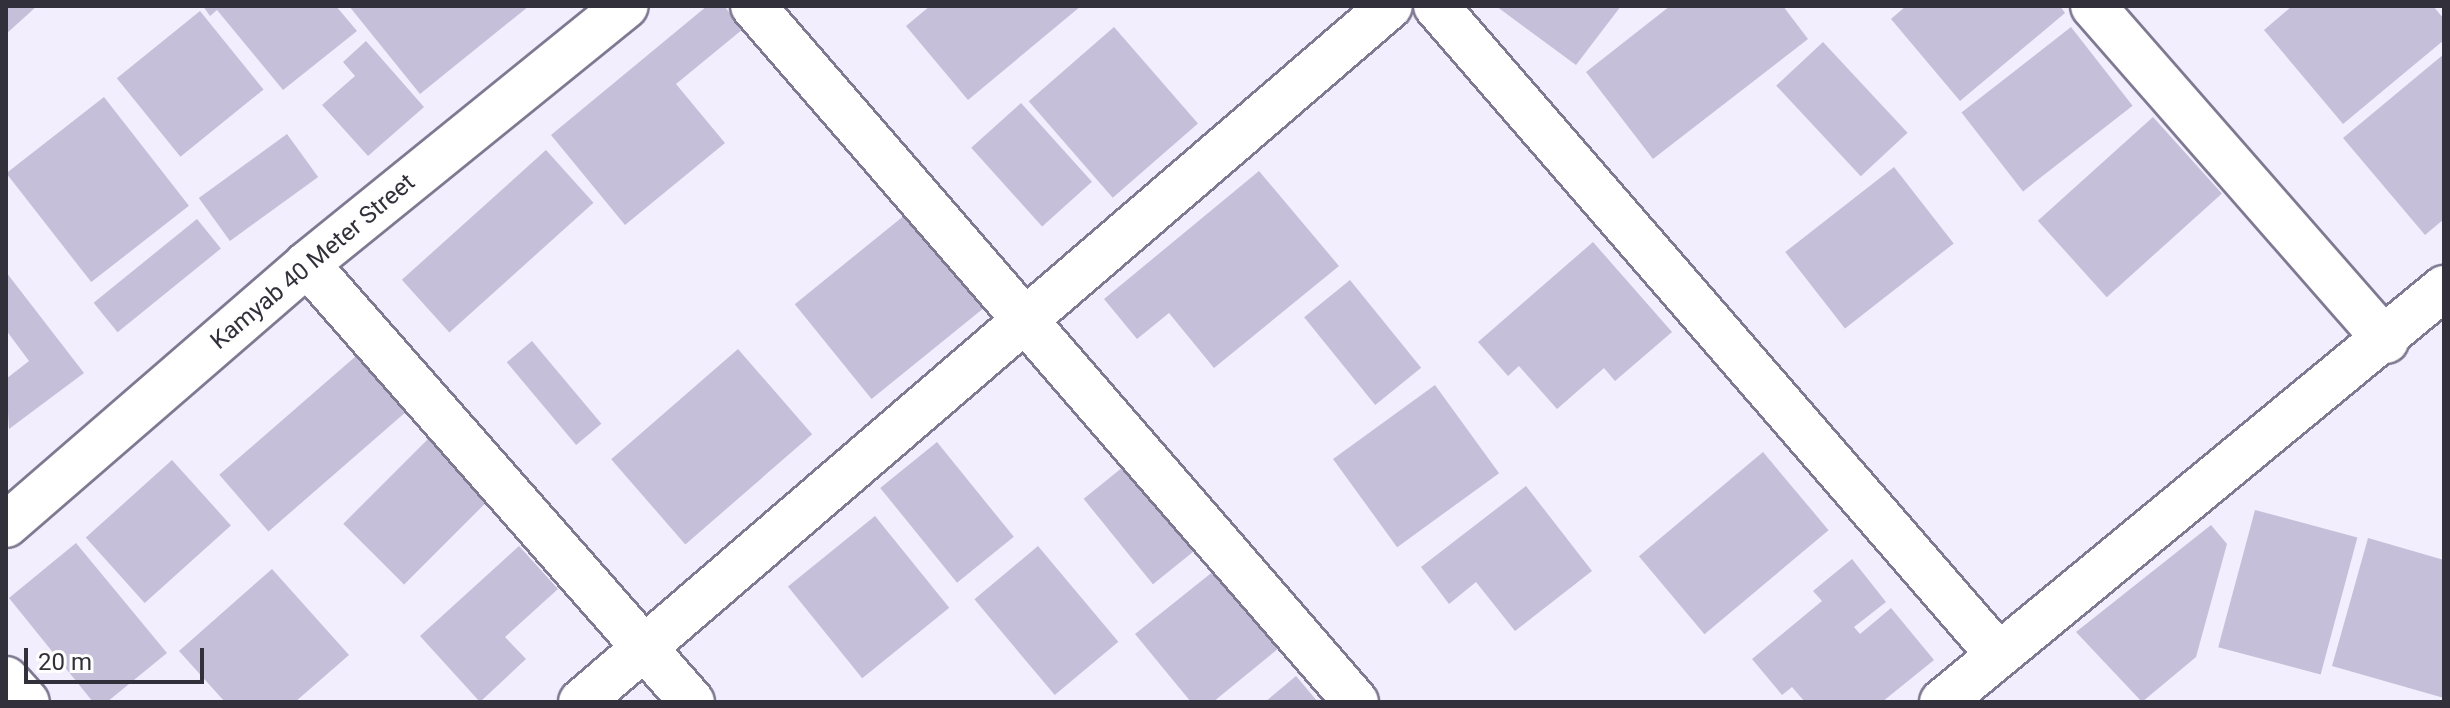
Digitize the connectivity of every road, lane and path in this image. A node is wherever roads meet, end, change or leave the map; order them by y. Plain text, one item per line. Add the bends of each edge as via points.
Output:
1 (626, 6) edge
2 (753, 6) edge
3 (1390, 6) edge
4 (1436, 6) edge
5 (2093, 6) edge
6 (307, 264) junction
7 (2444, 288) edge
8 (1023, 316) junction
9 (2386, 341) junction
10 (6, 525) edge
11 (644, 648) junction
12 (1998, 654) junction
13 (6, 679) edge
14 (27, 702) edge
15 (581, 702) edge
16 (692, 702) edge
17 (1356, 702) edge
18 (1942, 702) edge

1 - 6 street, Kamyab 40 Meter Street
2 - 8 street
3 - 8 street
4 - 12 street
5 - 9 street
6 - 10 street, Kamyab 40 Meter Street
6 - 11 street
7 - 9 street
8 - 11 street
8 - 17 street
9 - 12 street
11 - 15 street
11 - 16 street
12 - 18 street
13 - 14 street

